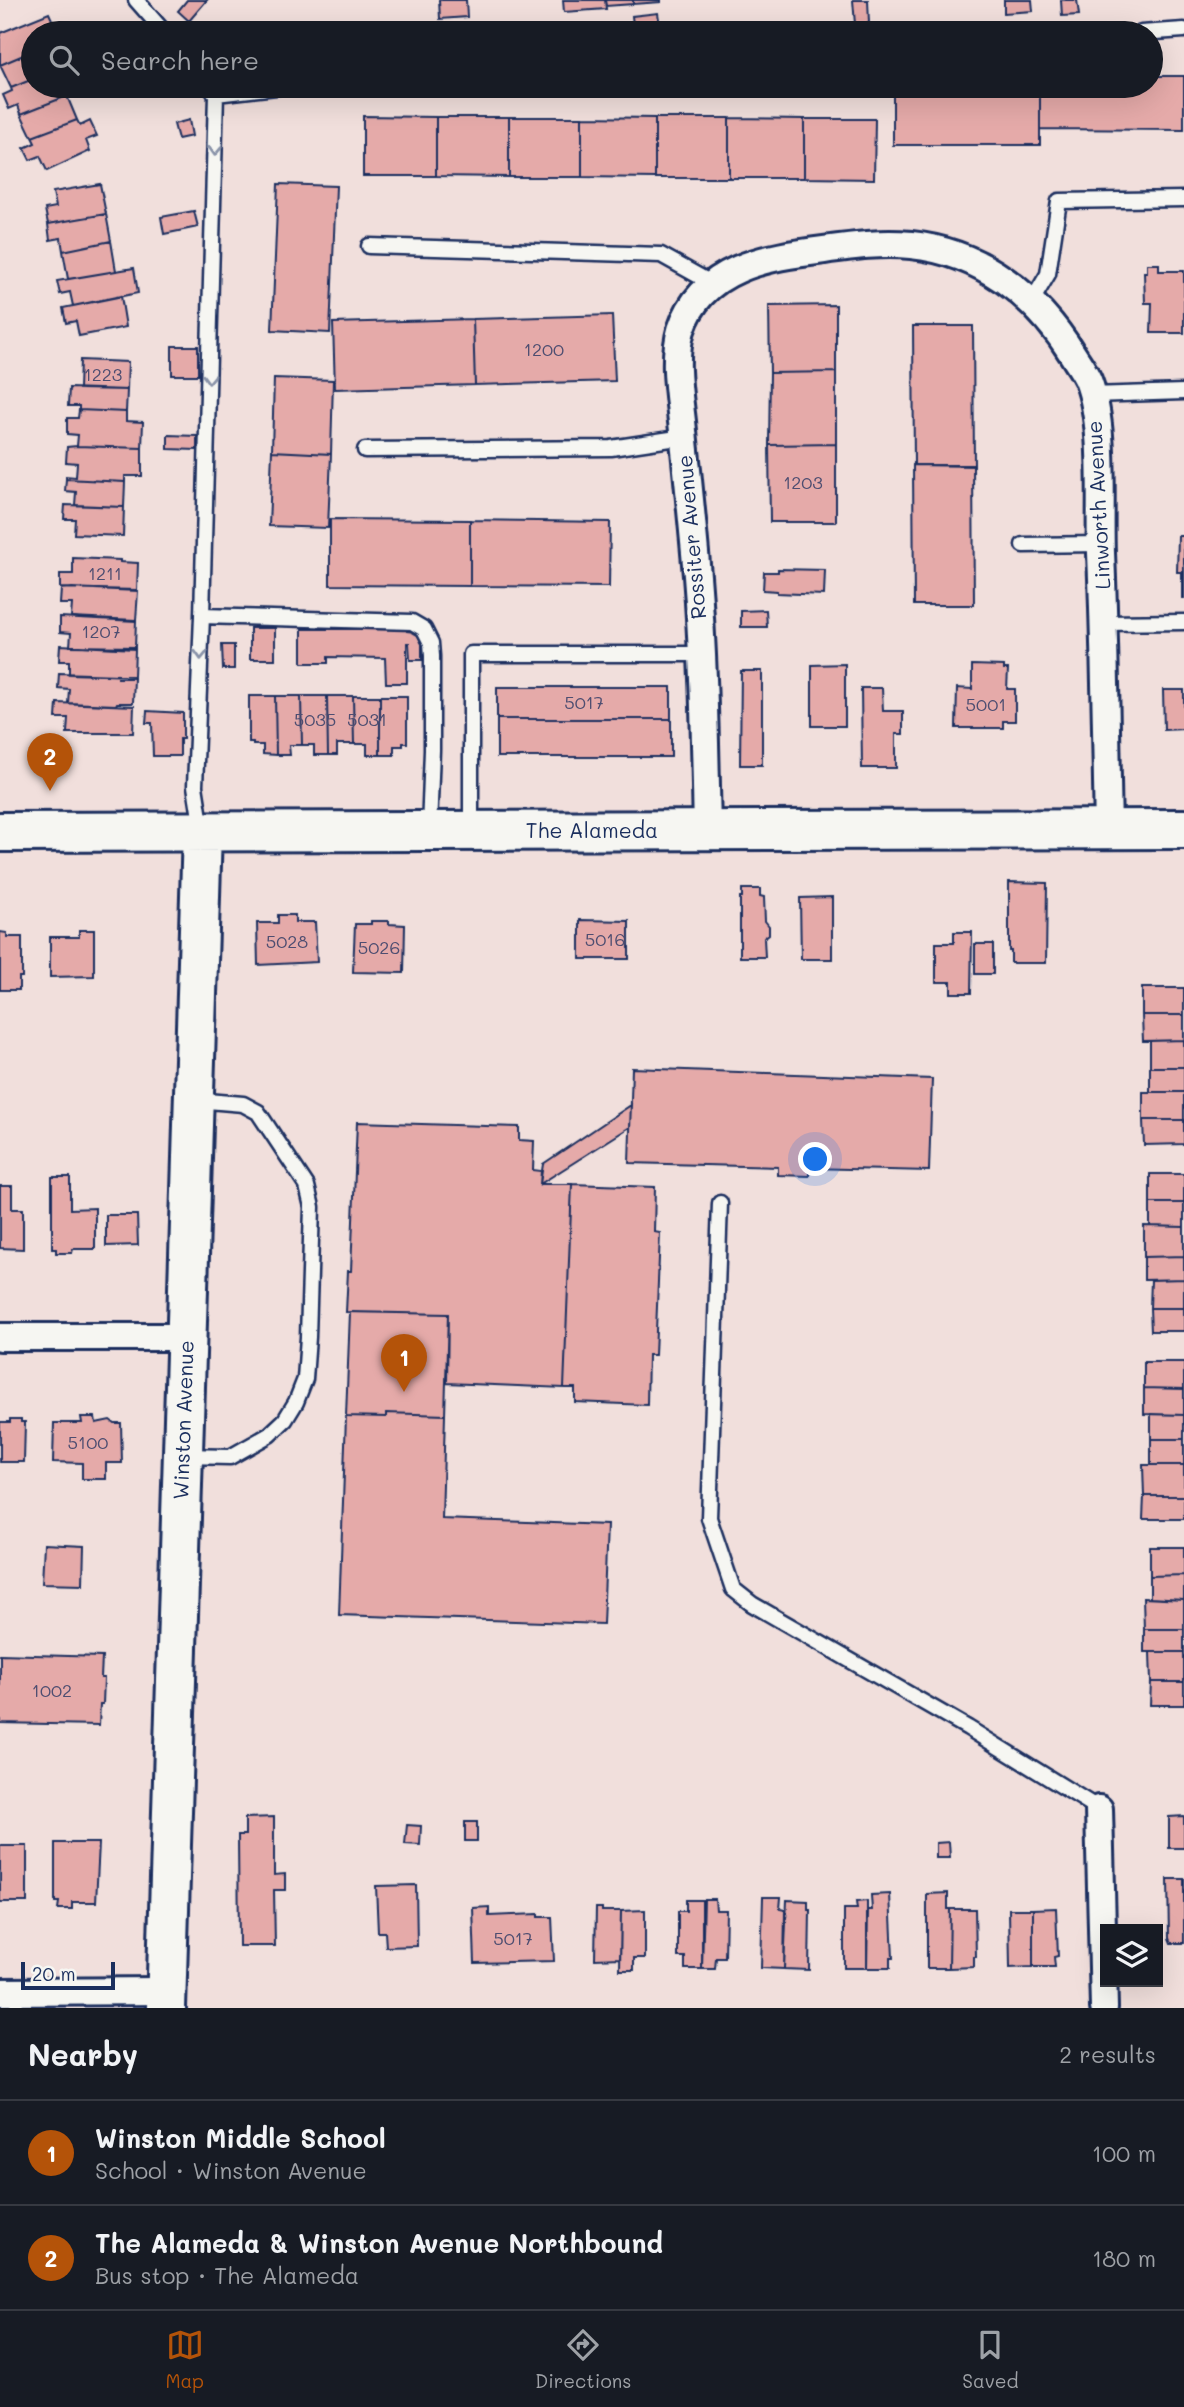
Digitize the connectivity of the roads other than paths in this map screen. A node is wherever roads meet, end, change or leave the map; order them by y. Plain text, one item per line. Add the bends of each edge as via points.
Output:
1 (136, 0) edge
2 (154, 21) edge
3 (1184, 30) edge
4 (1163, 31) edge
5 (213, 98) edge
6 (1184, 199) edge
7 (369, 246) dead end
8 (737, 268) joint
9 (713, 284) junction
10 (1032, 301) junction
11 (1184, 392) edge
12 (1091, 395) junction
13 (684, 437) junction
14 (365, 450) dead end
15 (1101, 544) junction
16 (1023, 545) dead end
17 (202, 616) junction
18 (1184, 621) edge
19 (1105, 623) junction
20 (701, 654) junction
21 (1184, 829) edge
22 (707, 830) junction
23 (1108, 830) junction
24 (202, 831) junction
25 (429, 831) junction
26 (471, 831) junction
27 (0, 832) edge
28 (194, 1100) junction
29 (720, 1203) dead end
30 (0, 1337) edge
31 (187, 1337) junction
32 (183, 1456) junction
33 (1099, 1809) joint
34 (0, 1992) edge
35 (166, 1999) edge
36 (1104, 2008) edge

1 - 2 lane
3 - 4 lane
5 -> 17 lane
6 - 10 lane via 1059,201 1048,274
7 - 9 lane via 661,255
8 - 9 street, Rossiter Avenue
8 - 10 street, Linworth Avenue via 804,252 869,244 912,245 957,254 996,273
9 - 13 street, Rossiter Avenue via 688,310 680,334 677,371
10 - 12 street, Linworth Avenue via 1059,332 1087,379
11 - 12 lane
12 - 15 street, Linworth Avenue via 1098,429
13 - 14 lane via 611,448
13 - 20 street, Rossiter Avenue
15 - 16 lane
15 - 19 street, Linworth Avenue
17 -> 24 lane via 195,786
17 - 25 lane via 412,622 424,629 431,643 433,671
18 - 19 lane
19 - 23 street, Linworth Avenue
20 - 22 street, Rossiter Avenue
20 - 26 lane via 471,654
21 - 23 main road, The Alameda
22 - 23 main road, The Alameda
22 - 26 main road, The Alameda
24 - 25 main road, The Alameda
24 - 27 main road, The Alameda
24 - 28 main road, Winston Avenue
25 - 26 main road, The Alameda
28 - 31 main road, Winston Avenue
28 - 32 lane via 243,1104 258,1112 307,1186 312,1207 308,1337 305,1379 285,1420 250,1448 230,1457
29 - 33 lane via 709,1518 733,1589 751,1604
30 - 31 street
31 - 32 main road, Winston Avenue
32 - 35 main road, Winston Avenue
33 - 36 street
34 - 35 street

